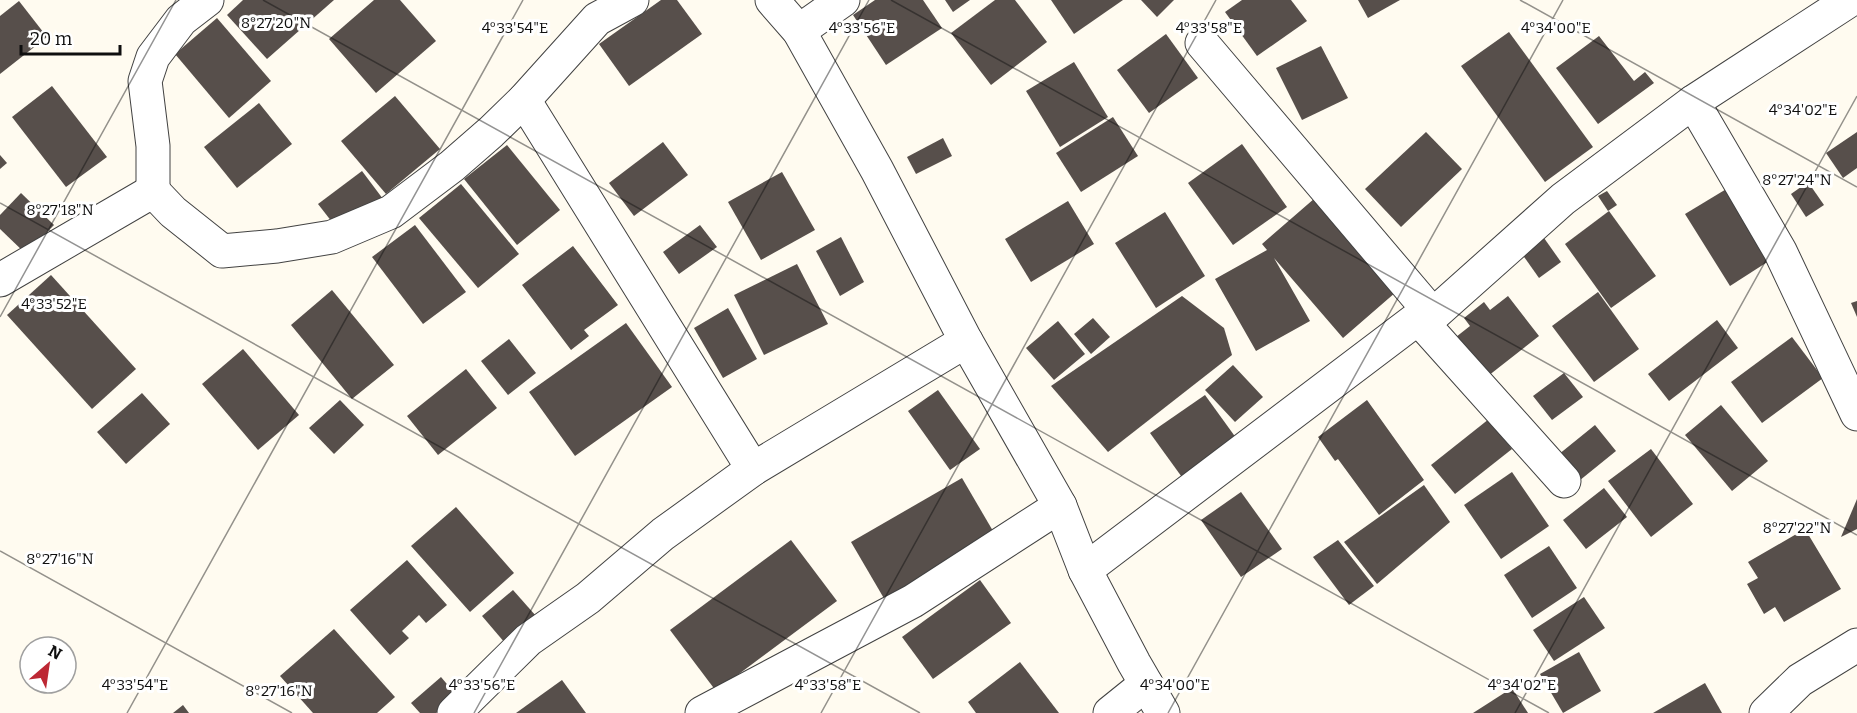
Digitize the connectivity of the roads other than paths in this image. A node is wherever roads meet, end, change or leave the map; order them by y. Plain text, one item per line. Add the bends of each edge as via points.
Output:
1 (207, 0) edge
2 (632, 0) edge
3 (771, 0) edge
4 (843, 0) edge
5 (1850, 0) edge
6 (799, 31) junction
7 (1202, 43) dead end
8 (524, 100) junction
9 (1693, 102) junction
10 (153, 191) junction
11 (0, 280) edge
12 (1425, 316) junction
13 (966, 340) junction
14 (1857, 414) edge
15 (753, 468) junction
16 (1564, 482) dead end
17 (1060, 506) junction
18 (1085, 570) junction
19 (1857, 645) edge
20 (1146, 684) junction
21 (454, 713) edge
22 (702, 713) edge
23 (1110, 713) edge
24 (1163, 713) edge
25 (1766, 713) edge

1 - 10 street via 181,20 153,57 145,81 153,146
2 - 8 street via 597,19
3 - 6 street
4 - 6 street
5 - 9 street
6 - 13 street
7 - 12 street
8 - 10 street via 452,166 392,212 332,237 222,251
8 - 15 street
9 - 12 street via 1563,199
9 - 14 street via 1780,251
10 - 11 street
12 - 16 street
12 - 18 street
13 - 15 street
13 - 17 street
15 - 21 street via 663,534 588,598 528,640
17 - 18 street
17 - 22 street via 913,601
18 - 20 street
19 - 25 street via 1800,680
20 - 23 street
20 - 24 street

